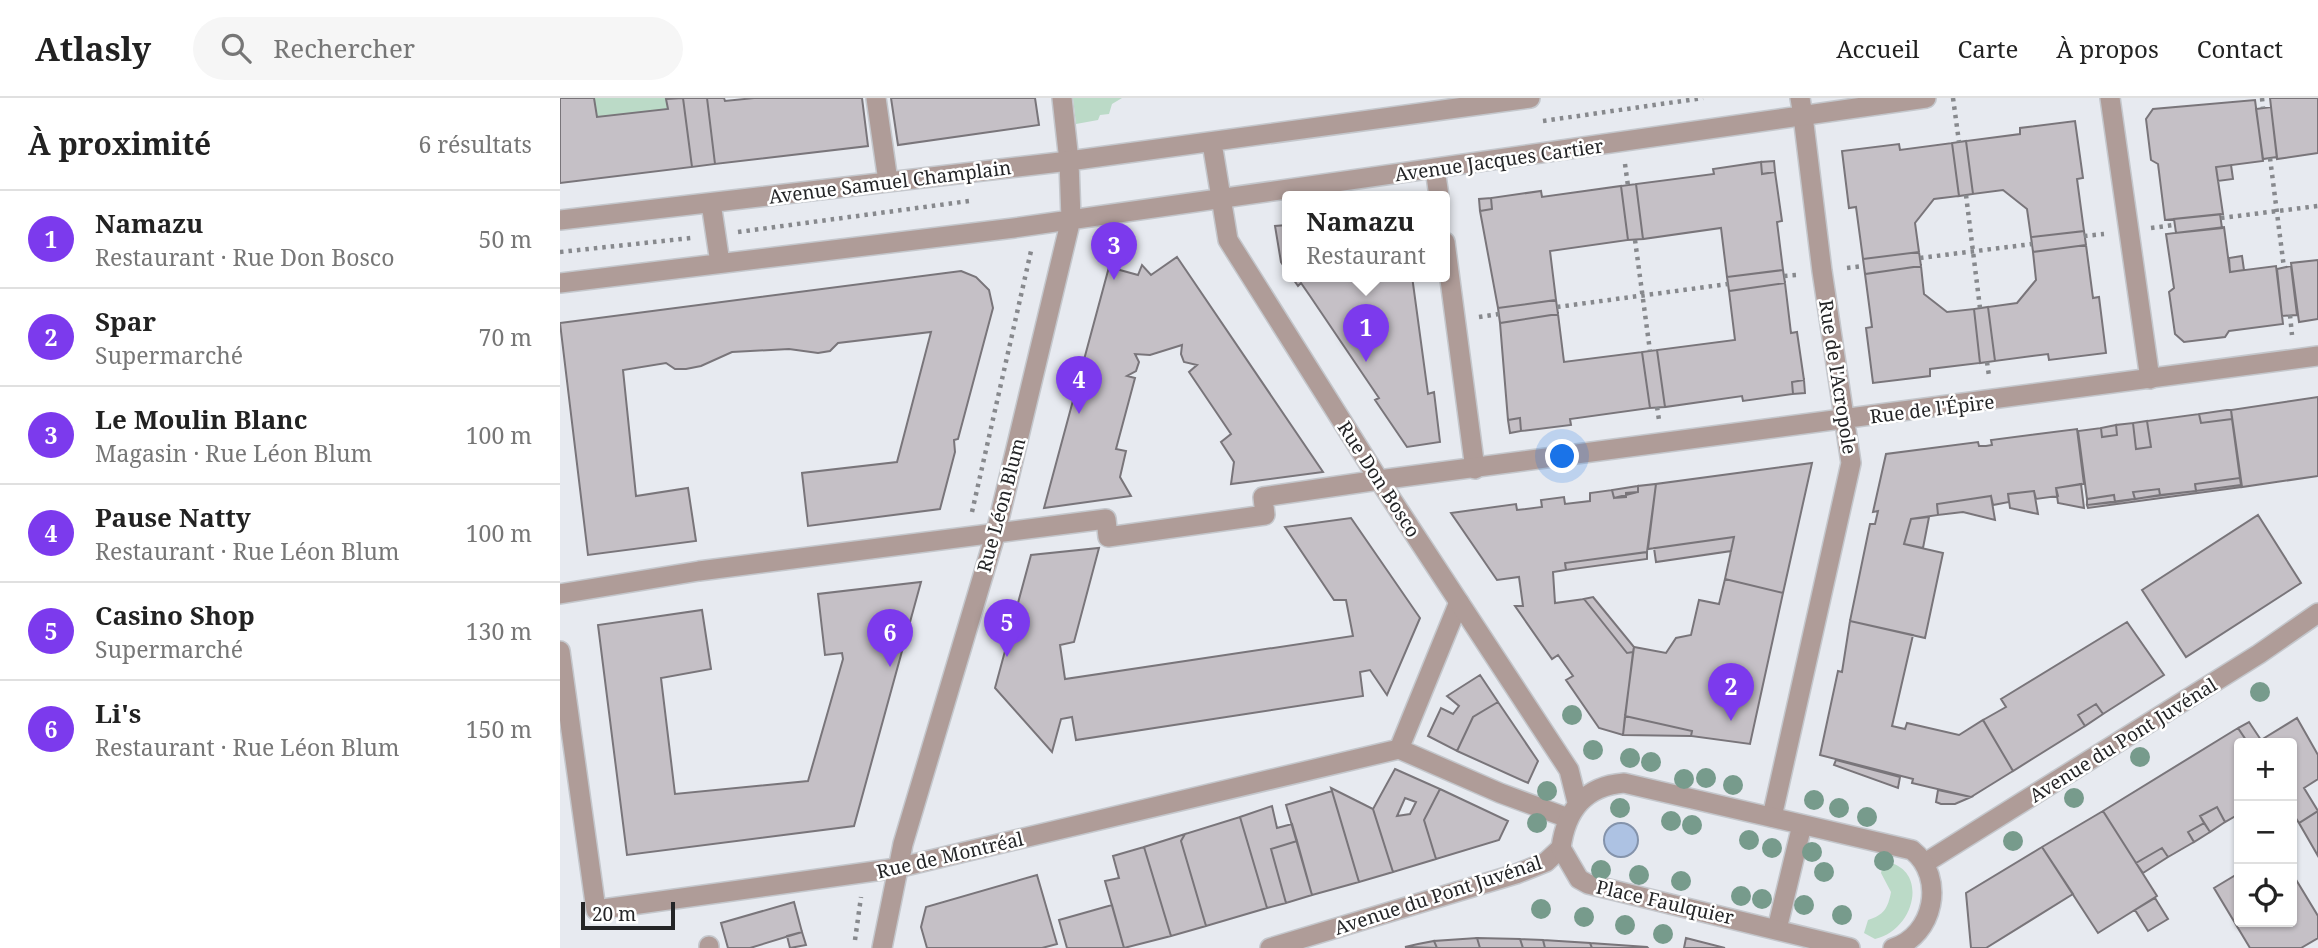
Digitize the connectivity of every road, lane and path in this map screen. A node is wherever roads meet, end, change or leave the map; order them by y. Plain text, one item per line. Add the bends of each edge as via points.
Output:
1 (876, 98) edge
2 (1062, 98) edge
3 (1530, 98) edge
4 (1926, 98) edge
5 (1954, 98) edge
6 (2110, 98) edge
7 (2262, 98) edge
8 (1801, 107) edge
9 (2263, 108) dead end
10 (1959, 142) dead end
11 (1212, 143) junction
12 (2270, 158) dead end
13 (1069, 162) junction
14 (1435, 169) junction
15 (888, 181) junction
16 (1438, 191) edge
17 (1966, 195) dead end
18 (1221, 199) junction
19 (974, 201) dead end
20 (711, 203) junction
21 (2318, 206) edge
22 (2276, 211) junction
23 (2221, 218) dead end
24 (1071, 219) junction
25 (560, 220) edge
26 (1037, 223) junction
27 (716, 236) junction
28 (1635, 240) dead end
29 (2032, 244) dead end
30 (1973, 251) junction
31 (560, 252) edge
32 (1920, 258) dead end
33 (720, 263) junction
34 (2284, 268) dead end
35 (1450, 280) edge
36 (560, 283) edge
37 (1728, 284) dead end
38 (1642, 295) junction
39 (1557, 307) dead end
40 (1980, 308) dead end
41 (1650, 351) dead end
42 (2318, 356) edge
43 (2150, 379) junction
44 (1843, 420) junction
45 (1475, 469) junction
46 (1379, 480) junction
47 (996, 532) junction
48 (966, 536) junction
49 (560, 594) edge
50 (1459, 601) junction
51 (2318, 613) edge
52 (560, 651) edge
53 (1399, 748) junction
54 (1573, 810) junction
55 (1772, 817) junction
56 (1802, 825) junction
57 (1561, 848) junction
58 (1925, 863) junction
59 (897, 868) junction
60 (872, 873) junction
61 (1777, 929) junction
62 (1920, 940) edge
63 (1817, 945) edge
64 (854, 948) edge
65 (883, 948) edge
66 (1270, 948) edge
67 (1850, 948) edge
68 (1893, 948) edge

1 - 15 street
2 - 13 street, Rue Léon Blum
3 - 11 street
4 - 8 street, Avenue Jacques Cartier
5 - 10 path
6 - 43 street
7 - 9 path
8 - 14 street, Avenue Jacques Cartier
8 - 44 street, Rue de l'Acropole
11 - 13 street
11 - 18 street, Rue Don Bosco
12 - 22 path
13 - 15 street, Avenue Samuel Champlain
13 - 24 street, Rue Léon Blum
14 - 16 street
14 - 18 street, Avenue Jacques Cartier
15 - 20 street, Avenue Samuel Champlain
17 - 30 path
18 - 24 street, Avenue Jacques Cartier
18 - 46 street, Rue Don Bosco via 1228,240
19 - 27 path
20 - 25 street, Avenue Samuel Champlain
20 - 27 street
21 - 22 path
22 - 23 path
22 - 34 path
24 - 26 street
24 - 47 street, Rue Léon Blum
26 - 33 street
26 - 48 path
27 - 31 path
27 - 33 street
28 - 38 path
29 - 30 path
30 - 32 path
30 - 40 path
33 - 36 street
35 - 45 street
37 - 38 path
38 - 39 path
38 - 41 path
42 - 43 street, Rue de l'Épire
43 - 44 street, Rue de l'Épire
44 - 45 street, Rue de l'Épire
44 - 55 street, Rue de l'Acropole via 1851,463
45 - 46 street, Rue de l'Épire
46 - 47 street, Rue de l'Épire via 1262,497 1265,515 1108,537 1106,519
46 - 50 street, Rue Don Bosco
47 - 48 street
47 - 59 street, Rue Léon Blum
48 - 49 street
50 - 53 street
50 - 54 street, Rue Don Bosco via 1569,770
51 - 58 street, Avenue du Pont Juvénal
52 - 60 street, Rue de Montréal via 596,910
53 - 54 street via 1500,793
53 - 59 street, Rue de Montréal
54 - 55 street via 1610,784 1624,783
54 - 57 street
55 - 56 street
56 - 58 street via 1912,850
56 - 61 street
57 - 61 street, Place Faulquier via 1578,878 1599,889
57 - 66 street, Avenue du Pont Juvénal via 1546,862 1516,874
58 - 62 street via 1932,901
59 - 60 street, Rue de Montréal
59 - 65 street, Rue Léon Blum
60 - 64 path via 859,902
61 - 63 street, Place Faulquier
62 - 68 street
63 - 67 street, Place Faulquier

